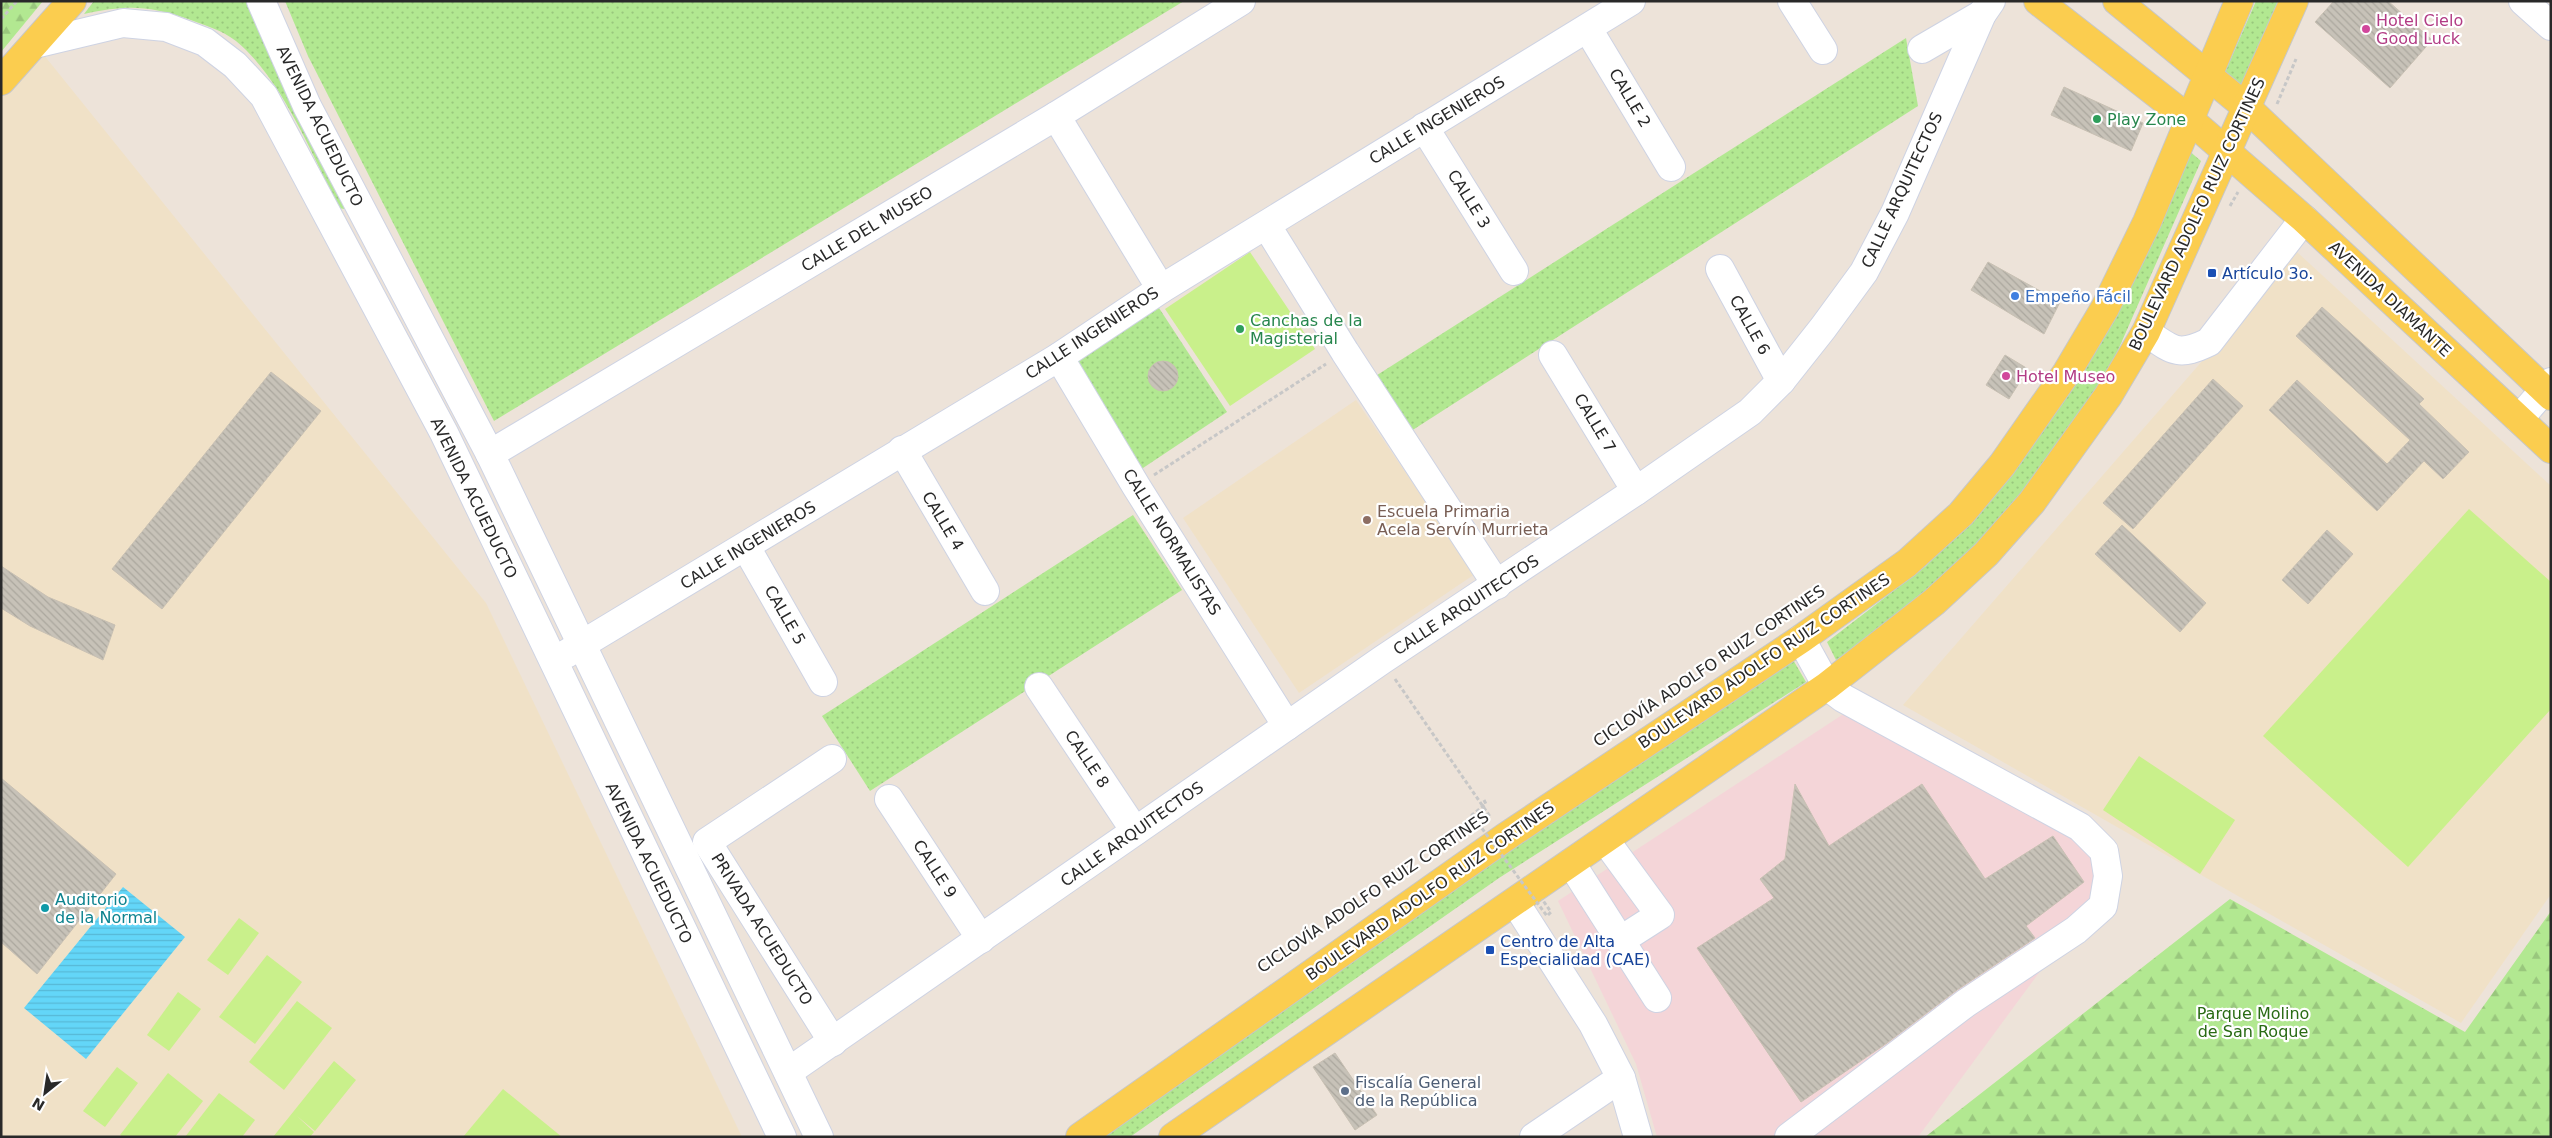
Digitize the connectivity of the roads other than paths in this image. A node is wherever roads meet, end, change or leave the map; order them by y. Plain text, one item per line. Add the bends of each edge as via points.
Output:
1 (72, 1) edge
2 (261, 1) edge
3 (1241, 1) edge
4 (1630, 1) edge
5 (1792, 1) edge
6 (2038, 1) edge
7 (2117, 1) edge
8 (2240, 1) edge
9 (2294, 1) edge
10 (2524, 1) edge
11 (1986, 8) edge
12 (2551, 26) edge
13 (1588, 29) junction
14 (35, 44) junction
15 (1922, 49) dead end
16 (1823, 50) dead end
17 (2208, 75) junction
18 (1, 81) edge
19 (2246, 108) junction
20 (1056, 116) junction
21 (2189, 120) junction
22 (1424, 127) junction
23 (2226, 152) junction
24 (1672, 167) dead end
25 (364, 213) junction
26 (2304, 219) junction
27 (1267, 226) junction
28 (334, 228) junction
29 (1720, 269) dead end
30 (1514, 271) dead end
31 (1161, 289) junction
32 (2146, 332) junction
33 (1553, 355) dead end
34 (1059, 356) junction
35 (1781, 381) junction
36 (2548, 389) edge
37 (472, 418) junction
38 (2519, 419) junction
39 (444, 433) junction
40 (2551, 449) edge
41 (902, 450) junction
42 (490, 454) junction
43 (1636, 491) junction
44 (746, 547) junction
45 (1497, 584) junction
46 (985, 591) dead end
47 (1801, 639) junction
48 (581, 646) junction
49 (552, 661) junction
50 (823, 682) dead end
51 (1827, 686) junction
52 (1039, 687) dead end
53 (1287, 726) junction
54 (832, 759) dead end
55 (889, 799) dead end
56 (1135, 831) junction
57 (1605, 840) junction
58 (1571, 863) junction
59 (1515, 902) junction
60 (981, 939) junction
61 (1621, 940) junction
62 (1657, 998) dead end
63 (832, 1042) junction
64 (788, 1072) junction
65 (1621, 1078) junction
66 (782, 1137) edge
67 (819, 1137) edge
68 (1080, 1137) edge
69 (1174, 1137) edge
70 (1534, 1137) edge
71 (1638, 1137) edge
72 (1789, 1137) edge

1 - 14 main road
2 - 25 street, AVENIDA ACUEDUCTO via 307,106
3 - 20 street, CALLE DEL MUSEO
4 - 13 street, CALLE INGENIEROS
5 - 16 street
6 - 21 main road, AVENIDA DIAMANTE
7 - 17 main road
8 - 17 main road, BOULEVARD ADOLFO RUIZ CORTINES
9 - 19 main road, BOULEVARD ADOLFO RUIZ CORTINES
10 - 12 street
11 - 15 street
11 - 35 street, CALLE ARQUITECTOS via 1895,213 1864,272
13 - 22 street, CALLE INGENIEROS
13 - 24 street, CALLE 2
14 - 18 main road
14 - 28 street, AVENIDA ACUEDUCTO via 123,23 166,27 205,42 235,65 264,96
17 - 19 main road
17 - 21 main road, BOULEVARD ADOLFO RUIZ CORTINES
19 - 23 main road, BOULEVARD ADOLFO RUIZ CORTINES
19 - 36 main road
20 - 31 street
20 - 42 street, CALLE DEL MUSEO
21 - 23 main road, AVENIDA DIAMANTE
21 - 47 main road, BOULEVARD ADOLFO RUIZ CORTINES via 2148,222 2106,308 2067,372 2002,465 1961,514 1907,563
22 - 27 street, CALLE INGENIEROS
22 - 30 street, CALLE 3
23 - 26 main road, AVENIDA DIAMANTE
23 - 32 main road, BOULEVARD ADOLFO RUIZ CORTINES
25 - 28 street
25 - 37 street, AVENIDA ACUEDUCTO
26 - 32 street via 2209,342 2188,352 2168,348
26 - 38 main road, AVENIDA DIAMANTE
27 - 31 street, CALLE INGENIEROS
27 - 45 street
28 - 39 street, AVENIDA ACUEDUCTO
29 - 35 street, CALLE 6
31 - 34 street, CALLE INGENIEROS
32 - 51 main road, BOULEVARD ADOLFO RUIZ CORTINES via 2108,396 2038,494 1986,554 1934,602
33 - 43 street, CALLE 7
34 - 41 street, CALLE INGENIEROS
34 - 53 street, CALLE NORMALISTAS via 1136,486
35 - 43 street, CALLE ARQUITECTOS via 1750,412
36 - 38 street
37 - 39 street
37 - 42 street, AVENIDA ACUEDUCTO
38 - 40 main road, AVENIDA DIAMANTE
39 - 49 street, AVENIDA ACUEDUCTO
41 - 44 street, CALLE INGENIEROS
41 - 46 street, CALLE 4
42 - 48 street, AVENIDA ACUEDUCTO
43 - 45 street, CALLE ARQUITECTOS
44 - 48 street, CALLE INGENIEROS
44 - 50 street, CALLE 5
45 - 53 street, CALLE ARQUITECTOS
47 - 51 street
47 - 68 main road, BOULEVARD ADOLFO RUIZ CORTINES via 1492,832
48 - 49 street, CALLE INGENIEROS
48 - 64 street, AVENIDA ACUEDUCTO
49 - 66 street, AVENIDA ACUEDUCTO
51 - 57 main road, BOULEVARD ADOLFO RUIZ CORTINES
51 - 72 street via 1869,713 2080,827 2104,851 2108,876 2103,906 2076,930 1966,1003
52 - 56 street, CALLE 8
53 - 56 street, CALLE ARQUITECTOS
54 - 63 street, PRIVADA ACUEDUCTO via 707,842
55 - 60 street, CALLE 9
56 - 60 street, CALLE ARQUITECTOS
57 - 58 main road, BOULEVARD ADOLFO RUIZ CORTINES
57 - 61 street via 1660,915
58 - 59 main road, BOULEVARD ADOLFO RUIZ CORTINES
58 - 61 street
59 - 65 street via 1593,1024
59 - 69 main road, BOULEVARD ADOLFO RUIZ CORTINES
60 - 63 street, CALLE ARQUITECTOS
61 - 62 street
63 - 64 street, CALLE ARQUITECTOS
64 - 67 street, AVENIDA ACUEDUCTO
65 - 70 street
65 - 71 street

